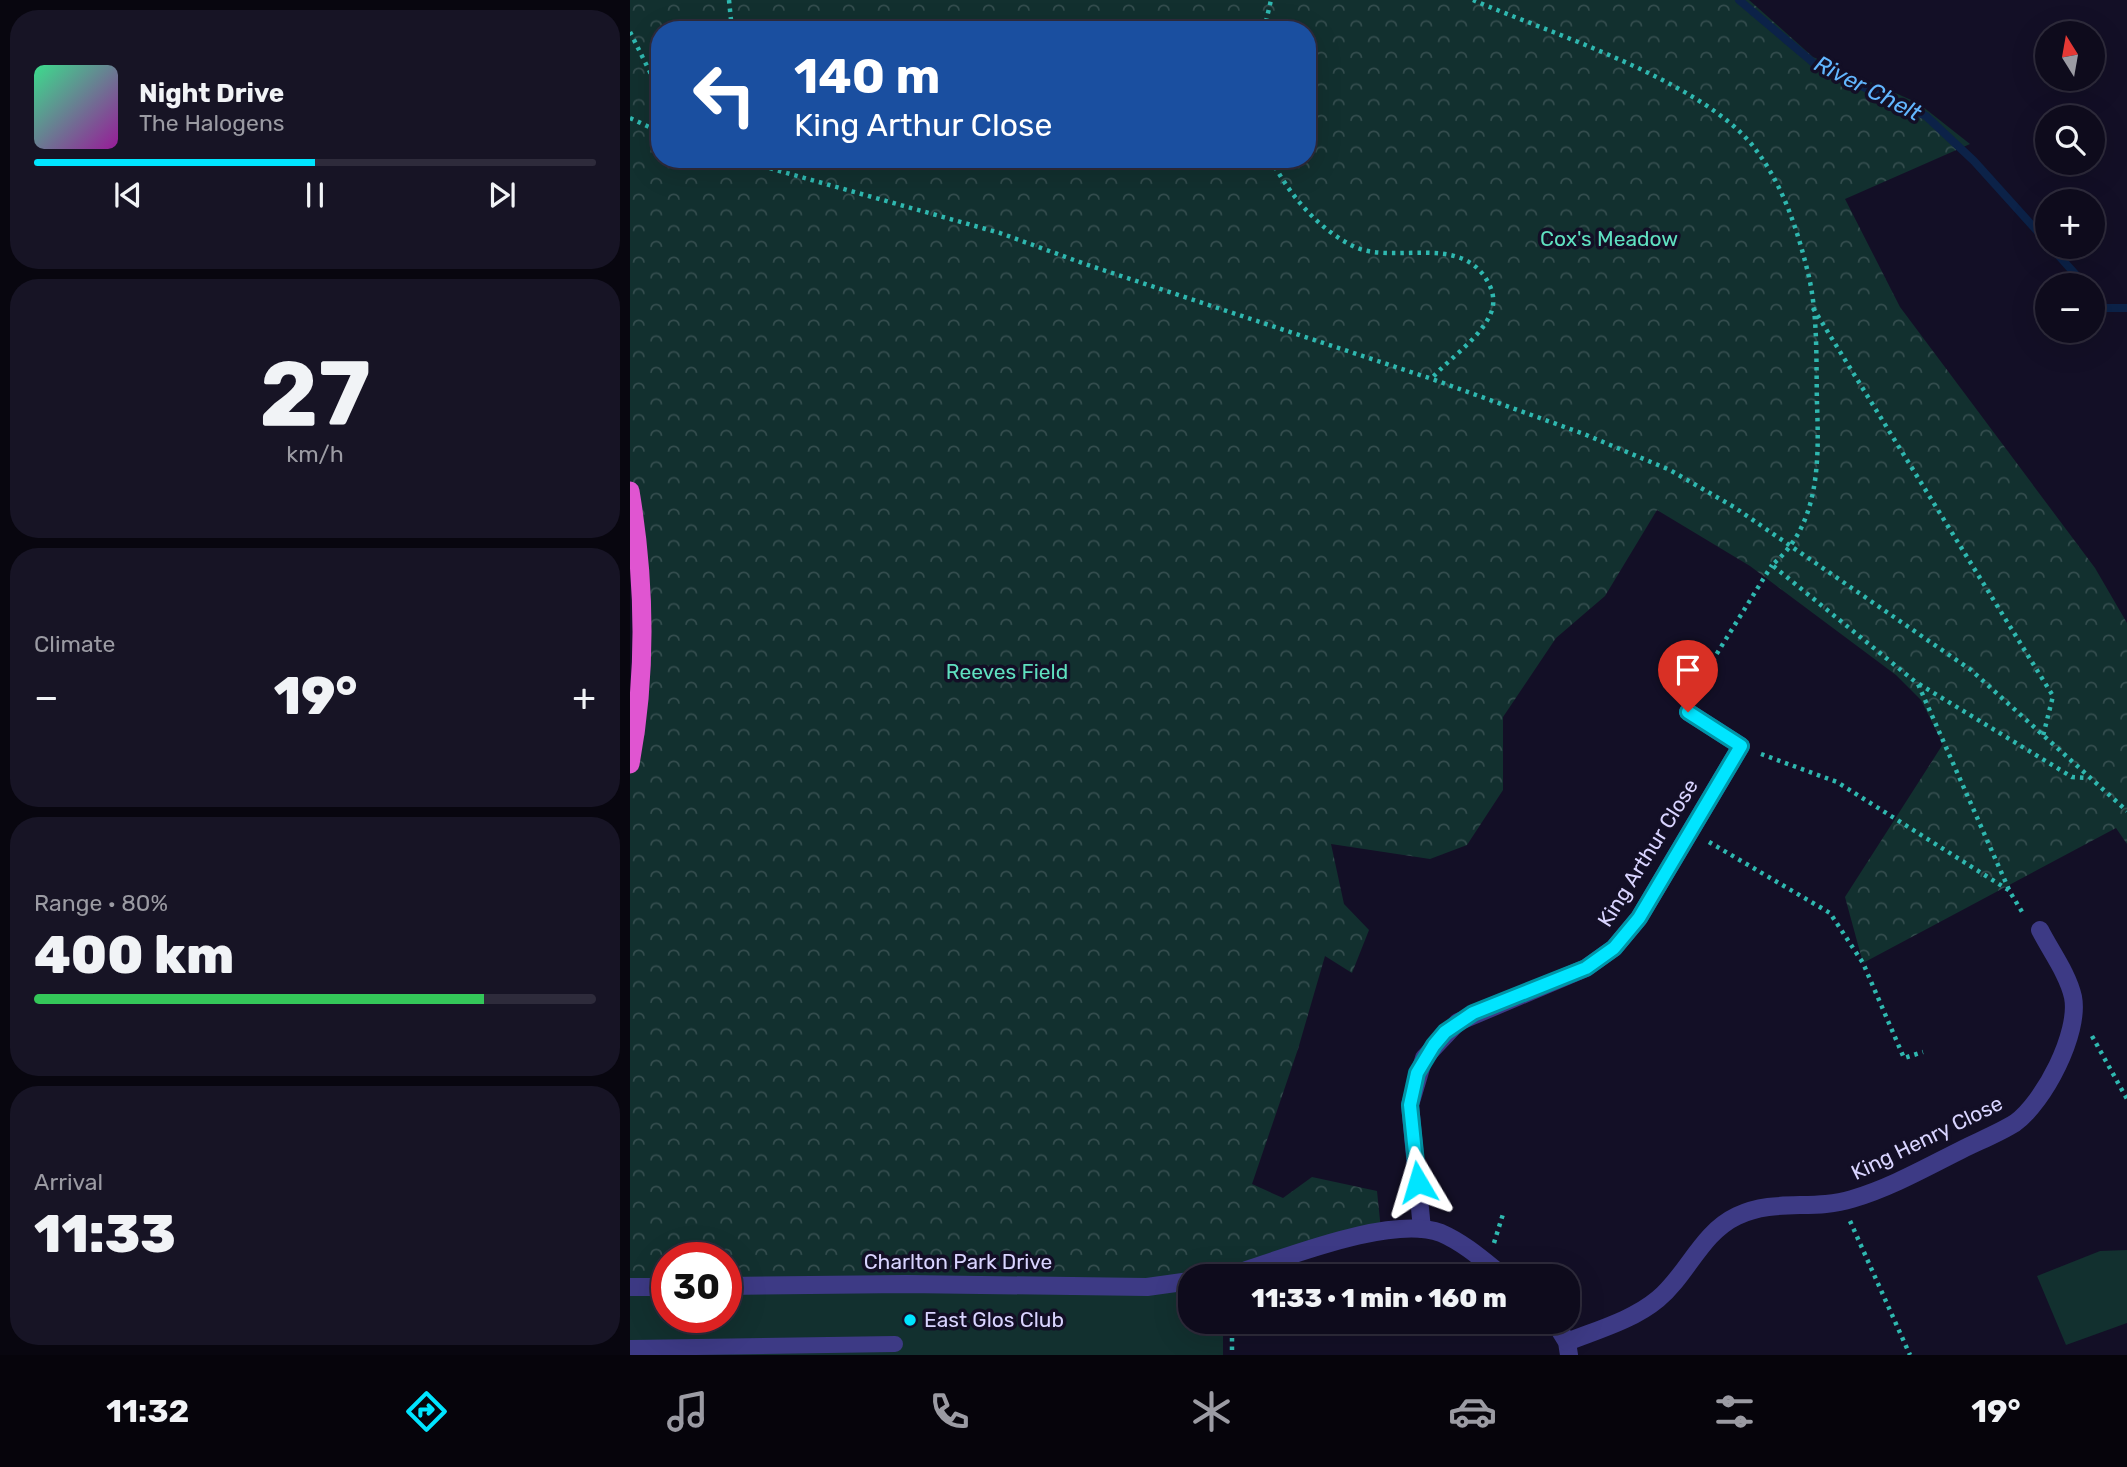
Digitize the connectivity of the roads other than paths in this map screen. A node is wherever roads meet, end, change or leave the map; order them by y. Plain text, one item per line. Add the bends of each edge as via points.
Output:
1 (630, 491) edge
2 (1688, 712) road end
3 (630, 764) edge
4 (2040, 930) road end
5 (1422, 1229) junction
6 (1268, 1264) edge
7 (1488, 1264) edge
8 (1178, 1283) edge
9 (742, 1286) edge
10 (630, 1287) edge
11 (651, 1287) edge
12 (895, 1344) dead end
13 (630, 1348) edge
14 (1568, 1349) edge

1 - 3 highway via 642,622
2 - 5 street, King Arthur Close via 1741,746 1639,918 1614,948 1586,968 1458,1021 1424,1058 1410,1105
4 - 14 street, King Henry Close via 2073,997 2059,1061 2039,1096 2015,1123 1935,1163 1840,1202 1765,1206 1733,1218 1718,1228 1673,1284 1644,1310
5 - 6 street via 1381,1230
5 - 7 street via 1461,1243
8 - 9 street, Charlton Park Drive via 1147,1287
10 - 11 street
12 - 13 lane

